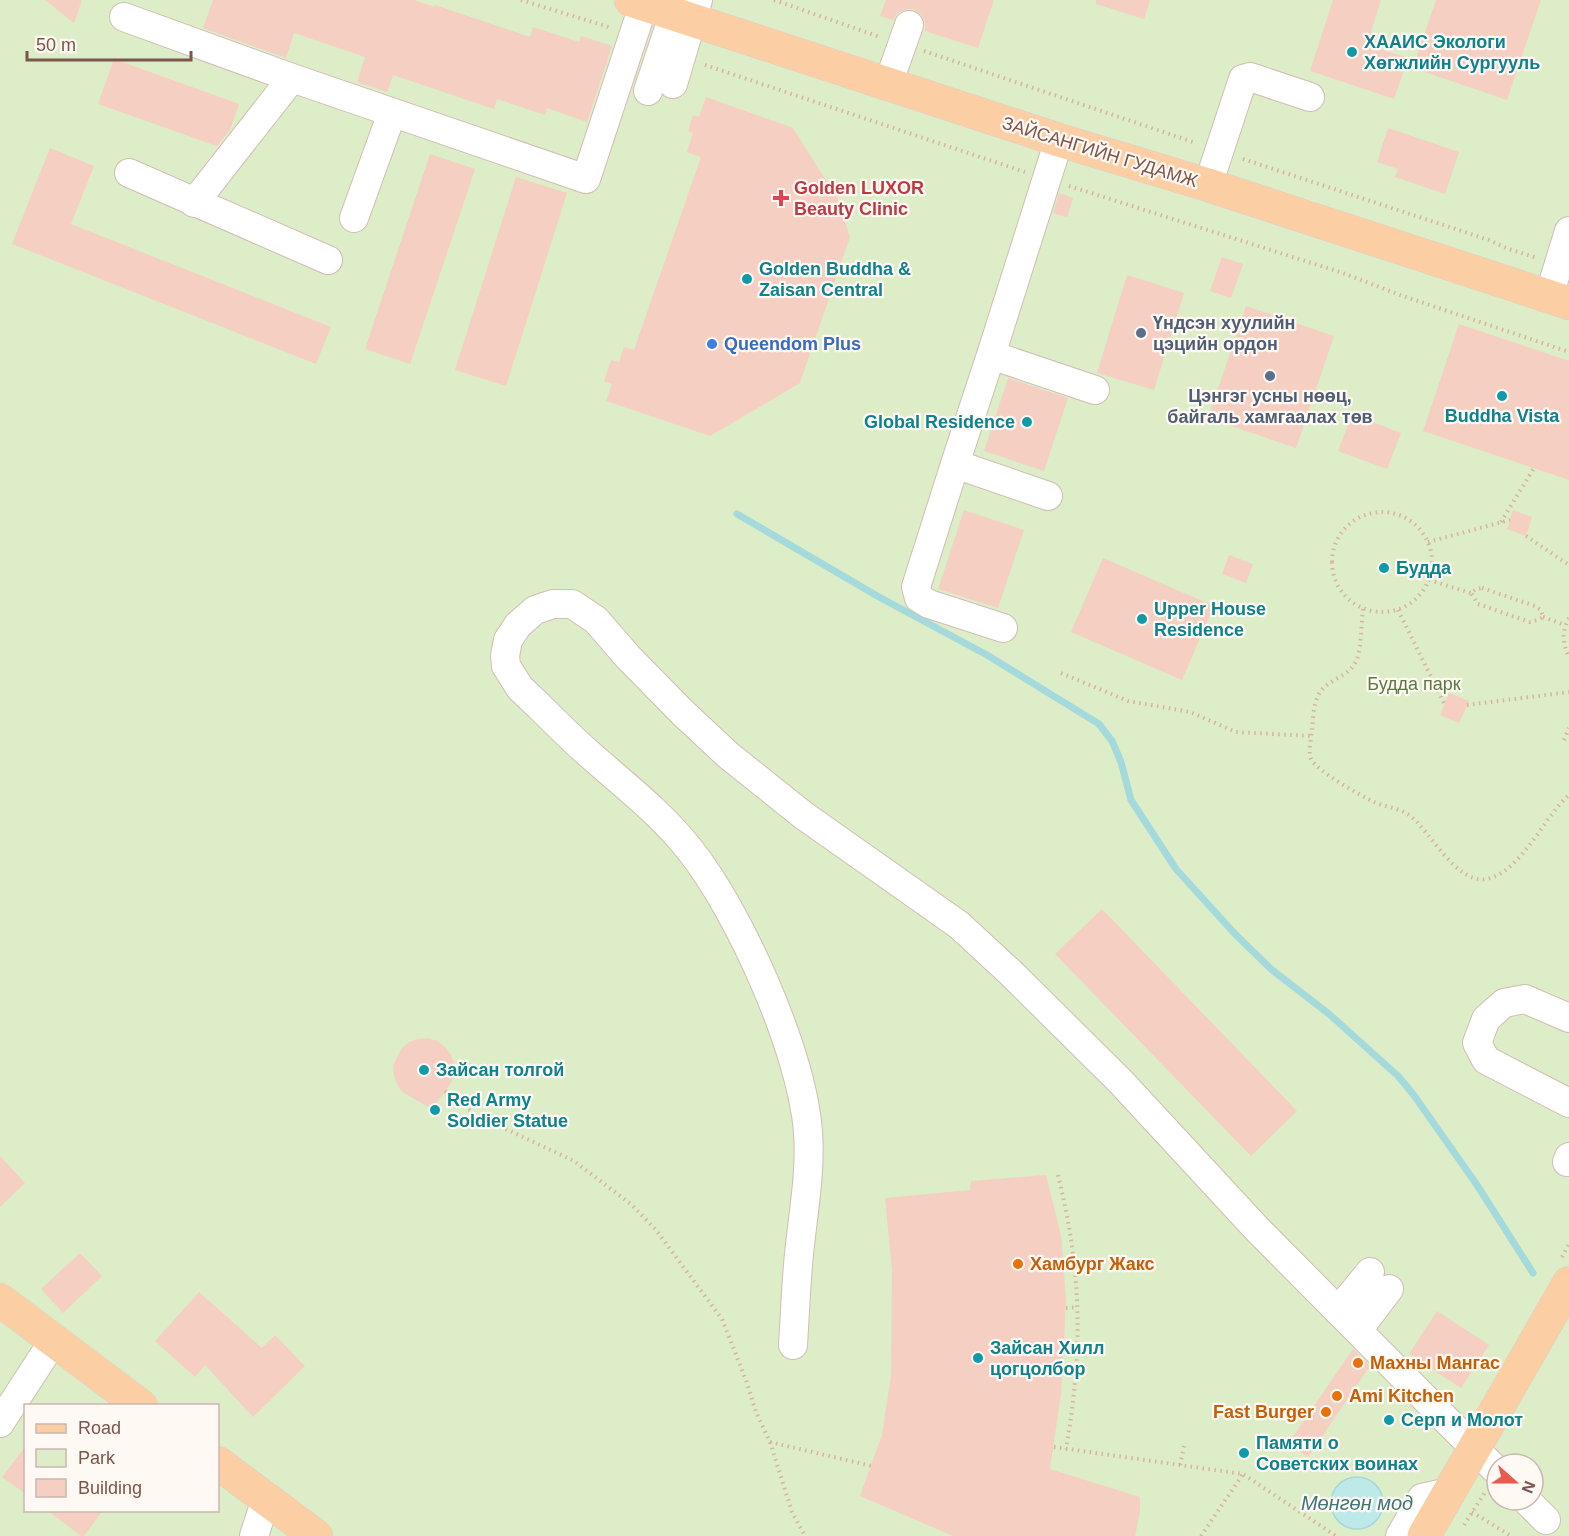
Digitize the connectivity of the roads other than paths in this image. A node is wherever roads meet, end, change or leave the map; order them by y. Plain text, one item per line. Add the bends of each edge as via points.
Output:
1 (664, 7) edge
2 (124, 17) dead end
3 (906, 35) road end
4 (292, 78) junction
5 (888, 84) junction
6 (660, 87) dead end
7 (1310, 97) dead end
8 (392, 112) junction
9 (1059, 140) junction
10 (129, 173) dead end
11 (1208, 185) junction
12 (194, 203) junction
13 (354, 218) dead end
14 (1569, 231) edge
15 (328, 260) dead end
16 (1559, 299) edge
17 (991, 355) junction
18 (1095, 390) dead end
19 (955, 464) junction
20 (1048, 496) dead end
21 (1003, 628) dead end
22 (1569, 1018) edge
23 (1569, 1103) edge
24 (1379, 1281) dead end
25 (1569, 1283) edge
26 (0, 1300) edge
27 (1348, 1321) junction
28 (54, 1340) junction
29 (793, 1345) dead end
30 (138, 1404) edge
31 (0, 1423) edge
32 (1470, 1453) junction
33 (219, 1464) edge
34 (1485, 1468) edge
35 (266, 1499) junction
36 (1461, 1502) junction
37 (1538, 1512) edge
38 (1546, 1520) dead end
39 (1450, 1532) edge
40 (254, 1536) edge
41 (316, 1536) edge
42 (1400, 1536) edge
43 (1424, 1536) edge

1 - 5 main road, ЗАЙСАНГИЙН ГУДАМЖ
1 - 6 street
1 - 8 street via 586,178
2 - 4 street
3 - 5 street
4 - 8 street
4 - 12 street
5 - 9 main road, ЗАЙСАНГИЙН ГУДАМЖ
7 - 11 street via 1245,78
8 - 13 street
9 - 11 main road, ЗАЙСАНГИЙН ГУДАМЖ
9 - 17 street
10 - 12 street
11 - 16 main road, ЗАЙСАНГИЙН ГУДАМЖ
12 - 15 street
14 - 16 street via 1559,265
17 - 18 street
17 - 19 street
19 - 20 street
19 - 21 street via 916,587 919,598
22 - 23 street via 1525,999 1503,1004 1486,1019 1477,1043 1486,1060
24 - 27 street
25 - 32 main road
26 - 28 main road
27 - 29 street via 1121,1082 959,925 803,814 728,754 588,614 572,604 544,607 526,617 508,640 505,656 510,674 520,688 664,821 690,850 741,932 787,1041 806,1119 809,1168
27 - 32 street
28 - 30 main road
28 - 31 street
32 - 34 street
32 - 36 main road
32 - 39 street
33 - 35 main road
35 - 40 street
35 - 41 main road
36 - 42 street via 1422,1498
36 - 43 main road
37 - 38 street

